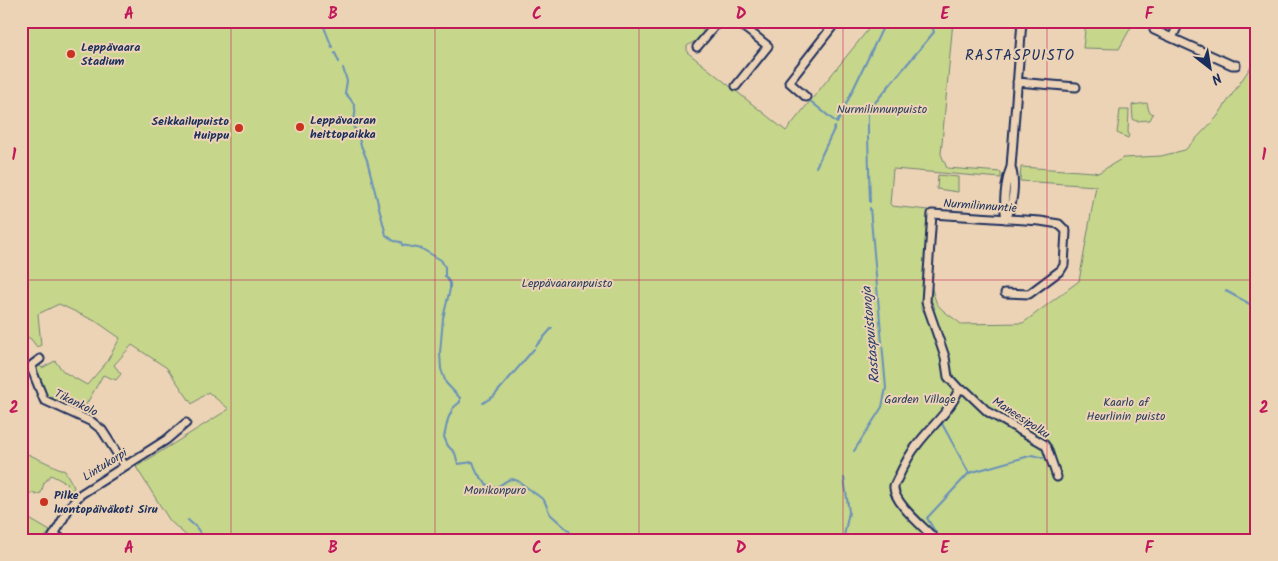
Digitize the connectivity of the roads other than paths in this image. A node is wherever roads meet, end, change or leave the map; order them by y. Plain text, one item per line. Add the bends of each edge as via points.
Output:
1 (719, 21) edge
2 (736, 21) edge
3 (825, 21) edge
4 (1022, 21) edge
5 (1180, 21) edge
6 (1154, 30) dead end
7 (1172, 38) junction
8 (697, 47) dead end
9 (1236, 64) dead end
10 (1017, 82) junction
11 (736, 86) dead end
12 (1076, 87) dead end
13 (806, 97) dead end
14 (1006, 219) junction
15 (1005, 293) dead end
16 (40, 359) dead end
17 (959, 389) junction
18 (186, 423) dead end
19 (124, 466) junction
20 (1057, 478) dead end
21 (53, 537) edge
22 (64, 540) edge
23 (936, 540) edge

1 - 8 street
2 - 11 street via 768,46
3 - 13 street via 832,27 789,82
4 - 10 street
5 - 7 street
6 - 7 street
7 - 9 street
10 - 12 street
10 - 14 street via 1011,167 1014,176
14 - 15 street, Nurmilinnuntie via 1060,224 1066,231 1061,270 1029,294
14 - 17 street, Nurmilinnuntie via 932,214 925,296 945,357 948,377
16 - 19 street, Tikankolo via 32,365 32,370 44,400 92,422 102,430
17 - 20 street, Maneesipolku via 966,391 988,412 1044,444
17 - 23 street via 943,416 917,445 894,486 898,501
18 - 19 street, Lintukorpi via 166,440
19 - 21 street, Lintukorpi via 76,498
21 - 22 street

